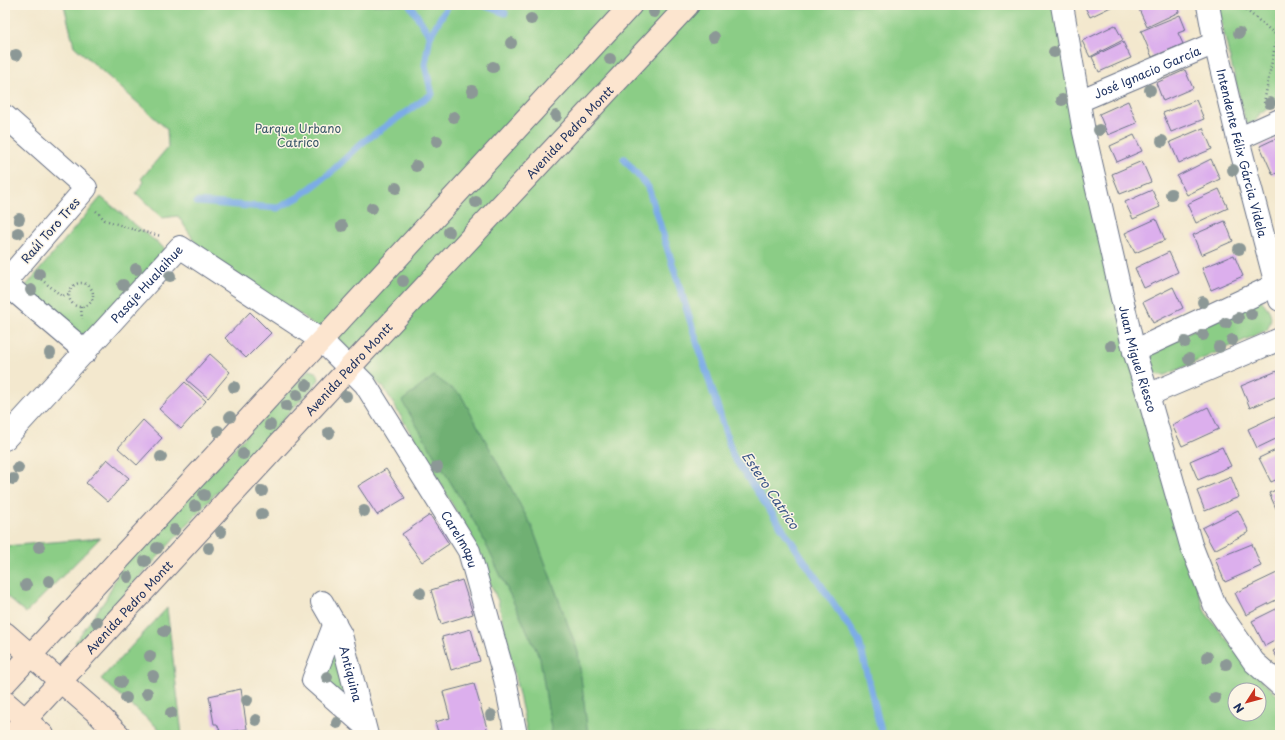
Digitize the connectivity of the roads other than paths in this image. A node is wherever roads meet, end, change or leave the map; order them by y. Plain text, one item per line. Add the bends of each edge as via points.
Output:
1 (631, 5) edge
2 (688, 5) edge
3 (1062, 5) edge
4 (1208, 5) edge
5 (1215, 43) junction
6 (1079, 101) junction
7 (5, 116) edge
8 (1280, 120) edge
9 (1245, 136) junction
10 (5, 282) edge
11 (1278, 289) edge
12 (1280, 339) edge
13 (321, 340) junction
14 (1134, 351) junction
15 (86, 352) junction
16 (349, 368) junction
17 (1148, 395) junction
18 (9, 426) edge
19 (322, 602) dead end
20 (335, 623) junction
21 (5, 633) edge
22 (30, 656) junction
23 (60, 682) junction
24 (5, 683) edge
25 (1280, 685) edge
26 (5, 702) edge
27 (18, 728) edge
28 (365, 730) edge
29 (42, 735) edge
30 (119, 735) edge
31 (516, 735) edge

1 - 13 main road
2 - 16 main road, Avenida Pedro Montt
3 - 6 street, Juan Miguel Riesco
4 - 5 street, Intendente Félix Gárcia Videla
5 - 6 street, José Ignacio García
5 - 9 street, Intendente Félix Gárcia Videla
6 - 14 street, Juan Miguel Riesco
7 - 10 street, Raúl Toro Tres via 86,188
8 - 9 street
9 - 11 street, Intendente Félix Gárcia Videla
10 - 15 street
11 - 14 street
12 - 17 street
13 - 15 street, Pasaje Hualaihue via 180,247
13 - 16 street, Pasaje Hualaihue
13 - 22 main road
14 - 17 street, Juan Miguel Riesco
15 - 18 street, Pasaje Hualaihue
16 - 23 main road, Avenida Pedro Montt
16 - 31 street, Carelmapu via 365,384 470,551 505,679
17 - 25 street, Juan Miguel Riesco via 1190,545 1215,606 1254,662
19 - 20 street, Antiquina
20 - 28 street, Antiquina via 341,635
20 - 28 street, Antiquina via 313,680
21 - 22 main road
22 - 23 main road
22 - 24 main road
23 - 27 main road, Avenida Pedro Montt
23 - 30 main road
26 - 27 main road
27 - 29 main road

